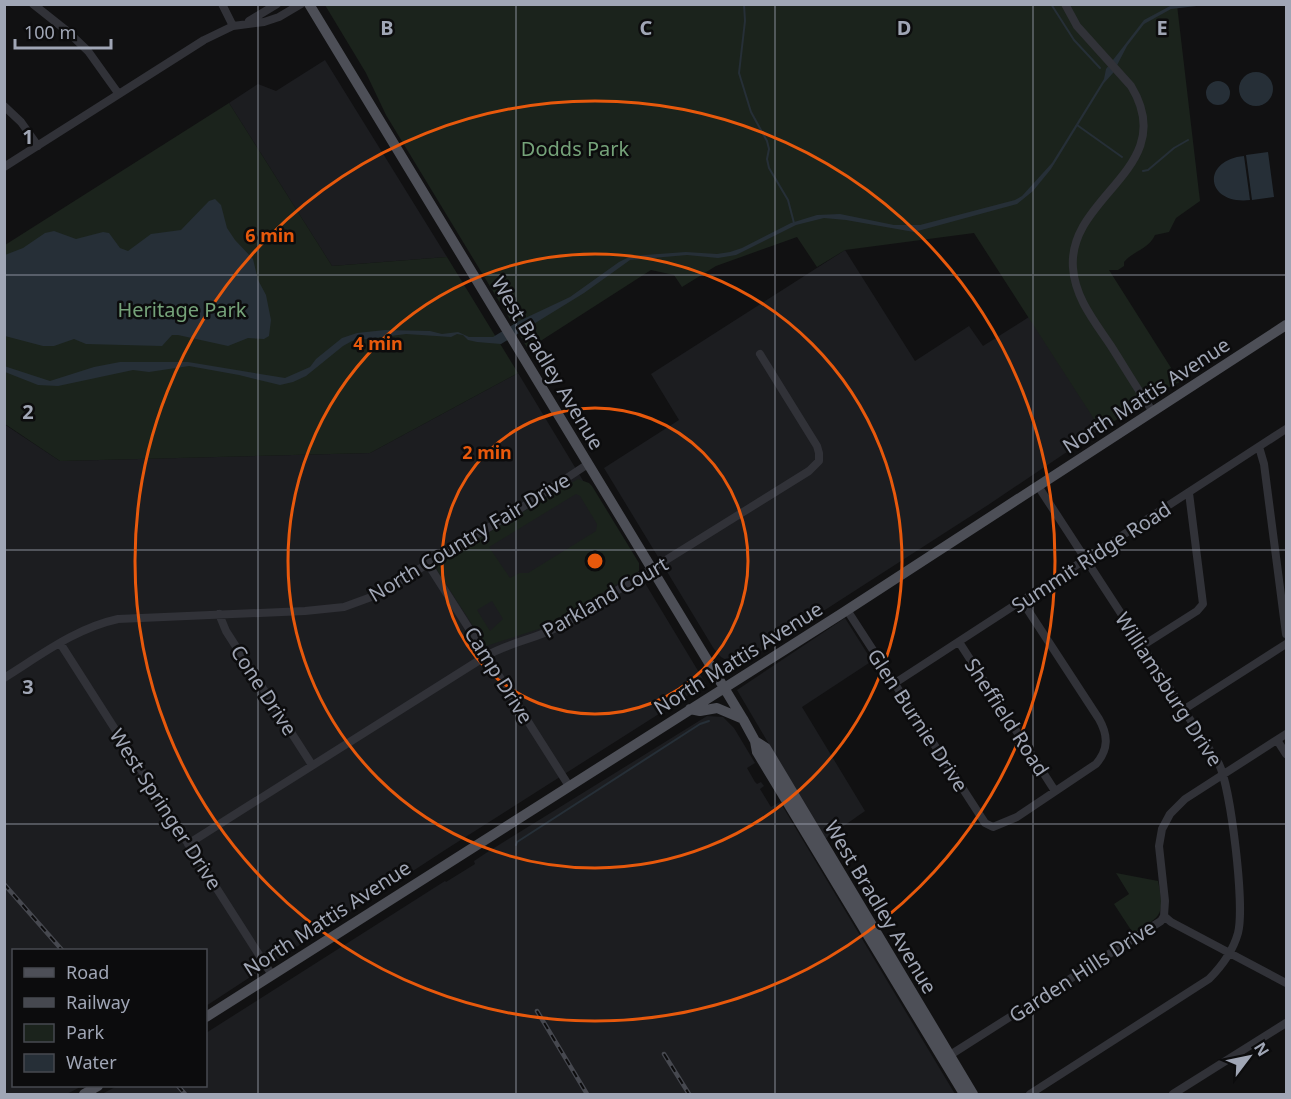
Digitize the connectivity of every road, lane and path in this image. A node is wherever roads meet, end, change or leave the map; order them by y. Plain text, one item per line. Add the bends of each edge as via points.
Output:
1 (33, 4) edge
2 (222, 4) edge
3 (277, 4) edge
4 (300, 4) edge
5 (309, 4) edge
6 (1065, 4) edge
7 (244, 23) junction
8 (233, 26) junction
9 (118, 93) junction
10 (4, 106) edge
11 (38, 146) junction
12 (4, 167) edge
13 (1287, 325) edge
14 (760, 354) dead end
15 (1153, 412) junction
16 (1287, 429) edge
17 (1259, 447) junction
18 (588, 465) junction
19 (1038, 486) junction
20 (1189, 493) junction
21 (1086, 559) junction
22 (428, 564) junction
23 (652, 570) junction
24 (1022, 601) junction
25 (847, 610) junction
26 (219, 614) junction
27 (1287, 634) edge
28 (959, 642) junction
29 (60, 643) junction
30 (1287, 644) edge
31 (1142, 646) junction
32 (486, 656) junction
33 (4, 678) edge
34 (895, 683) junction
35 (724, 688) junction
36 (690, 709) junction
37 (1183, 710) junction
38 (742, 719) junction
39 (1287, 734) edge
40 (1276, 740) junction
41 (1287, 754) edge
42 (312, 765) junction
43 (1223, 775) junction
44 (569, 786) junction
45 (1055, 791) junction
46 (188, 844) junction
47 (1164, 916) junction
48 (1230, 954) junction
49 (272, 975) junction
50 (1287, 983) edge
51 (207, 1016) edge
52 (1287, 1023) edge
53 (946, 1057) junction
54 (964, 1095) edge
55 (973, 1095) edge
56 (1030, 1095) edge
57 (1173, 1095) edge

1 - 9 street via 88,51
2 - 8 street
3 - 7 street
4 - 7 street via 264,22
5 - 18 main road, West Bradley Avenue
6 - 15 street via 1077,26 1131,86 1142,111 1143,134 1138,151 1130,168 1084,226 1074,246 1072,265 1084,305
7 - 8 street
8 - 9 street
9 - 11 street
10 - 11 street
11 - 12 street
13 - 15 main road, North Mattis Avenue
14 - 23 street, Parkland Court via 817,446 819,461
15 - 19 main road, North Mattis Avenue
16 - 17 street, Summit Ridge Road
17 - 20 street, Summit Ridge Road
17 - 27 street
18 - 22 street, North Country Fair Drive
18 - 23 main road, West Bradley Avenue
19 - 21 street, Williamsburg Drive
19 - 25 main road, North Mattis Avenue
20 - 21 street, Summit Ridge Road
20 - 31 street via 1203,604
21 - 24 street, Summit Ridge Road
21 - 31 street, Williamsburg Drive
22 - 26 street, North Country Fair Drive via 374,596 344,607
22 - 32 street, Camp Drive
23 - 32 street, Parkland Court via 548,633 513,642
23 - 35 main road, West Bradley Avenue
24 - 28 street, Summit Ridge Road
24 - 45 street via 1106,733 1104,753 1096,764
25 - 34 street, Glen Burnie Drive
25 - 35 main road, North Mattis Avenue
26 - 29 street, North Country Fair Drive via 118,619 90,627
26 - 42 street, Cone Drive
28 - 34 street, Summit Ridge Road
28 - 45 street, Sheffield Road
29 - 33 street, North Country Fair Drive
29 - 46 street, West Springer Drive
30 - 37 street
31 - 37 street, Williamsburg Drive
32 - 42 street, Parkland Court
32 - 44 street, Camp Drive
34 - 45 street, Glen Burnie Drive via 986,823 998,827
35 - 36 main road, North Mattis Avenue
35 - 38 main road, West Bradley Avenue
36 - 38 main road via 717,708
36 - 44 main road, North Mattis Avenue
37 - 43 street, Williamsburg Drive
38 - 53 main road, West Bradley Avenue via 757,752
39 - 40 street, Garden Hills Drive
40 - 41 street
40 - 43 street, Garden Hills Drive
42 - 46 street, Parkland Court
43 - 47 street, Garden Hills Drive via 1177,806 1162,829 1159,846
43 - 48 street, Williamsburg Drive via 1241,904 1238,932
44 - 49 main road, North Mattis Avenue
46 - 49 street, West Springer Drive
47 - 48 street
47 - 53 street, Garden Hills Drive
48 - 50 street
48 - 56 street, Williamsburg Drive via 1217,972 1197,988
49 - 51 main road, North Mattis Avenue
52 - 57 street
53 - 54 main road, West Bradley Avenue
53 - 55 main road, West Bradley Avenue

